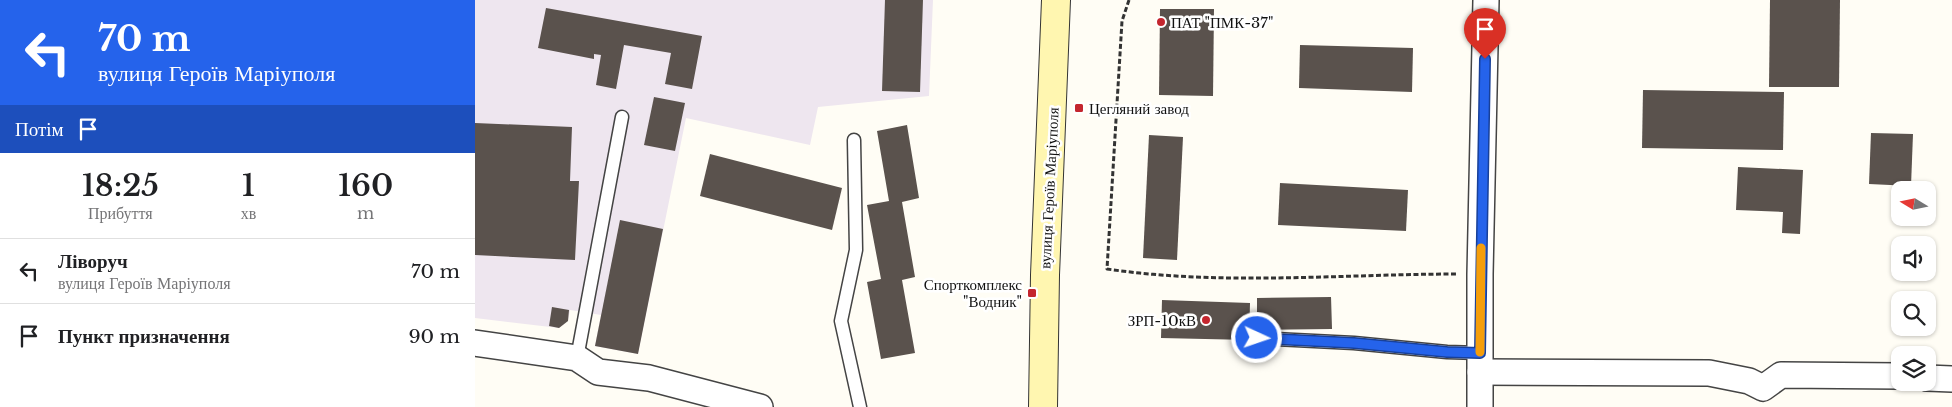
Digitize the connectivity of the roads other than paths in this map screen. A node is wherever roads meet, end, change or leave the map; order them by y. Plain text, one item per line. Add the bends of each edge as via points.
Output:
1 (1056, 0) edge
2 (1486, 0) edge
3 (623, 117) dead end
4 (855, 140) dead end
5 (1257, 338) dead end
6 (475, 343) edge
7 (577, 358) junction
8 (1480, 362) junction
9 (1891, 376) edge
10 (1936, 378) edge
11 (1952, 379) edge
12 (1764, 398) edge
13 (760, 407) edge
14 (860, 407) edge
15 (1043, 407) edge
16 (1480, 407) edge

1 - 15 main road, вулиця Героїв Маріуполя
2 - 8 street
3 - 7 lane
4 - 14 lane via 856,250 841,321
5 - 8 lane via 1447,352
6 - 7 street
7 - 13 street via 599,372 649,378
8 - 12 street via 1709,373 1749,381
8 - 16 street
9 - 12 street via 1781,375
10 - 11 street

